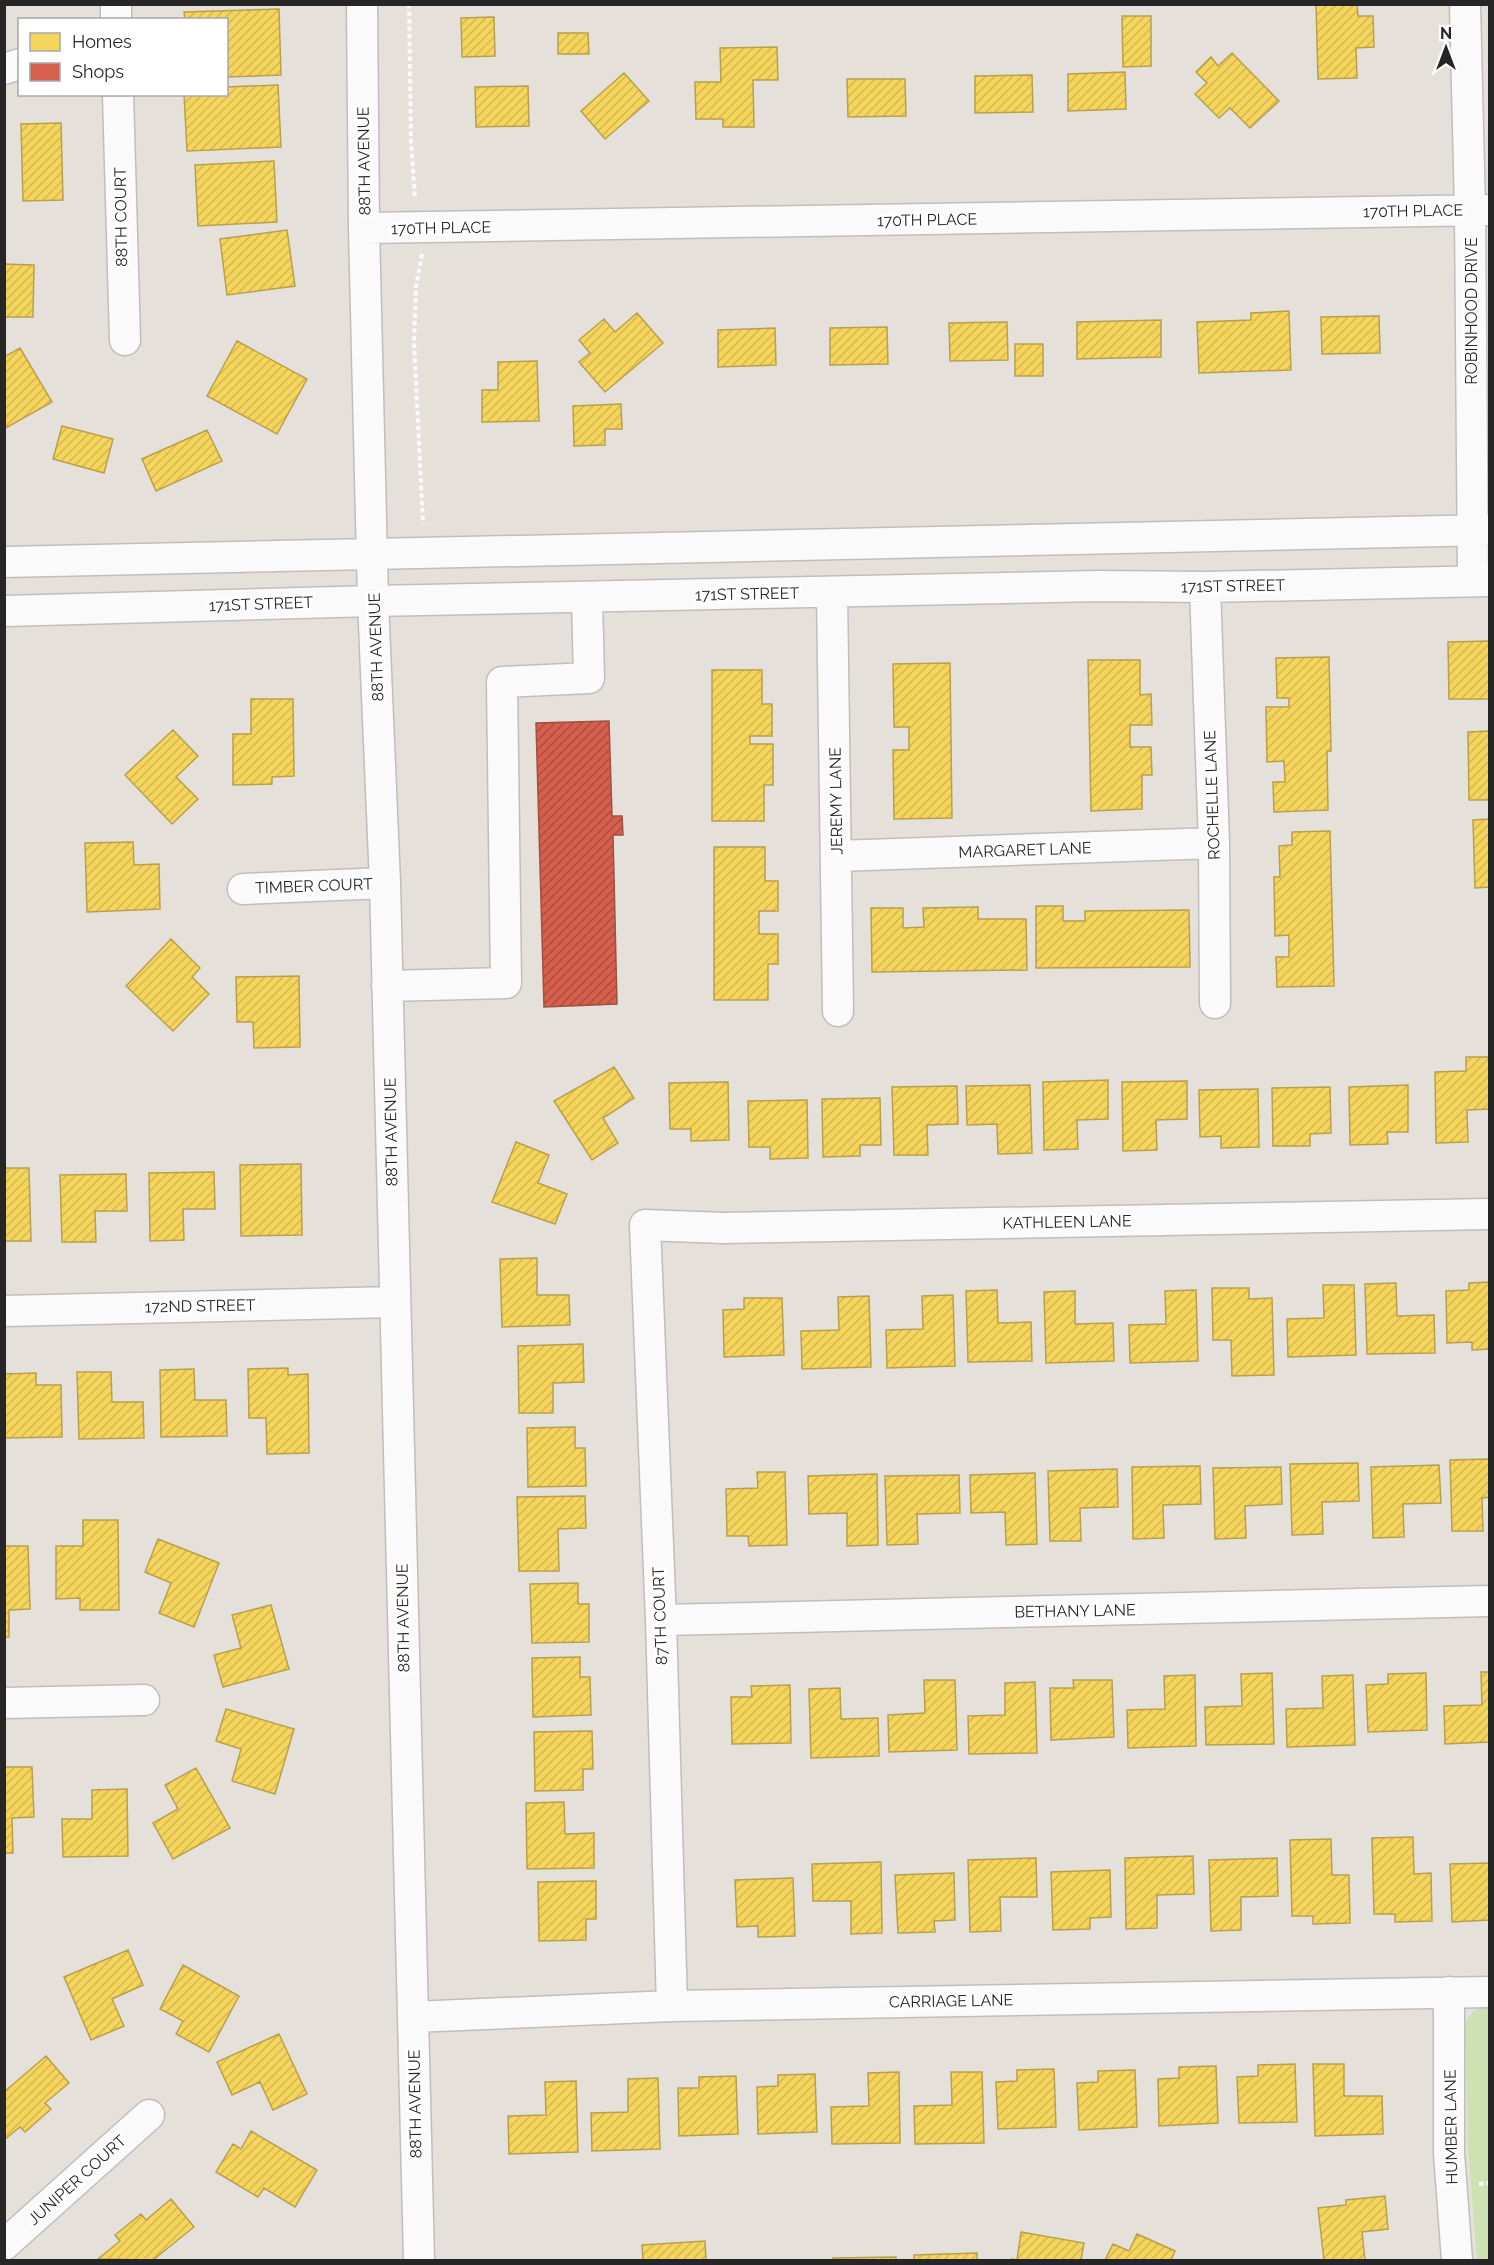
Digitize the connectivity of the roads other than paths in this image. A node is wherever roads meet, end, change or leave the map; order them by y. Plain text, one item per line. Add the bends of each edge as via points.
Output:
1 (362, 4) edge
2 (1465, 4) edge
3 (118, 96) edge
4 (1480, 210) edge
5 (364, 228) junction
6 (124, 340) dead end
7 (1481, 530) edge
8 (372, 553) junction
9 (4, 562) edge
10 (1481, 581) edge
11 (1205, 587) junction
12 (832, 592) junction
13 (587, 598) junction
14 (373, 601) junction
15 (4, 611) edge
16 (1214, 843) junction
17 (837, 856) junction
18 (386, 883) junction
19 (243, 889) dead end
20 (387, 986) junction
21 (1215, 1003) dead end
22 (838, 1011) dead end
23 (1490, 1214) edge
24 (645, 1225) joint
25 (394, 1302) junction
26 (4, 1311) edge
27 (1490, 1601) edge
28 (661, 1620) junction
29 (144, 1700) dead end
30 (4, 1703) edge
31 (1449, 1992) junction
32 (1490, 1992) edge
33 (672, 2006) junction
34 (413, 2017) junction
35 (149, 2115) dead end
36 (4, 2245) edge
37 (419, 2260) edge
38 (1458, 2260) edge

1 - 5 street, 88TH AVENUE
2 - 4 street, ROBINHOOD DRIVE
3 - 6 street, 88TH COURT
4 - 5 street, 170TH PLACE
4 - 7 street, ROBINHOOD DRIVE
5 - 8 street, 88TH AVENUE
7 - 8 street
7 - 10 street, ROBINHOOD DRIVE
8 - 9 street
8 - 14 street, 88TH AVENUE
10 - 11 street, 171ST STREET
11 - 12 street, 171ST STREET
11 - 16 street, ROCHELLE LANE
12 - 13 street, 171ST STREET
12 - 17 street, JEREMY LANE
13 - 14 street, 171ST STREET
13 - 20 street via 589,678 502,682 506,983
14 - 15 street, 171ST STREET
14 - 18 street, 88TH AVENUE
16 - 17 street, MARGARET LANE
16 - 21 street, ROCHELLE LANE
17 - 22 street, JEREMY LANE
18 - 19 street, TIMBER COURT
18 - 20 street, 88TH AVENUE
20 - 25 street, 88TH AVENUE
23 - 24 street, KATHLEEN LANE via 736,1228
24 - 28 street, 87TH COURT
25 - 26 street, 172ND STREET
25 - 34 street, 88TH AVENUE
27 - 28 street, BETHANY LANE
28 - 33 street, 87TH COURT
29 - 30 street
31 - 32 street, CARRIAGE LANE
31 - 33 street, CARRIAGE LANE
31 - 38 street, HUMBER LANE via 1449,2153
33 - 34 street, CARRIAGE LANE
34 - 37 street, 88TH AVENUE
35 - 36 street, JUNIPER COURT

